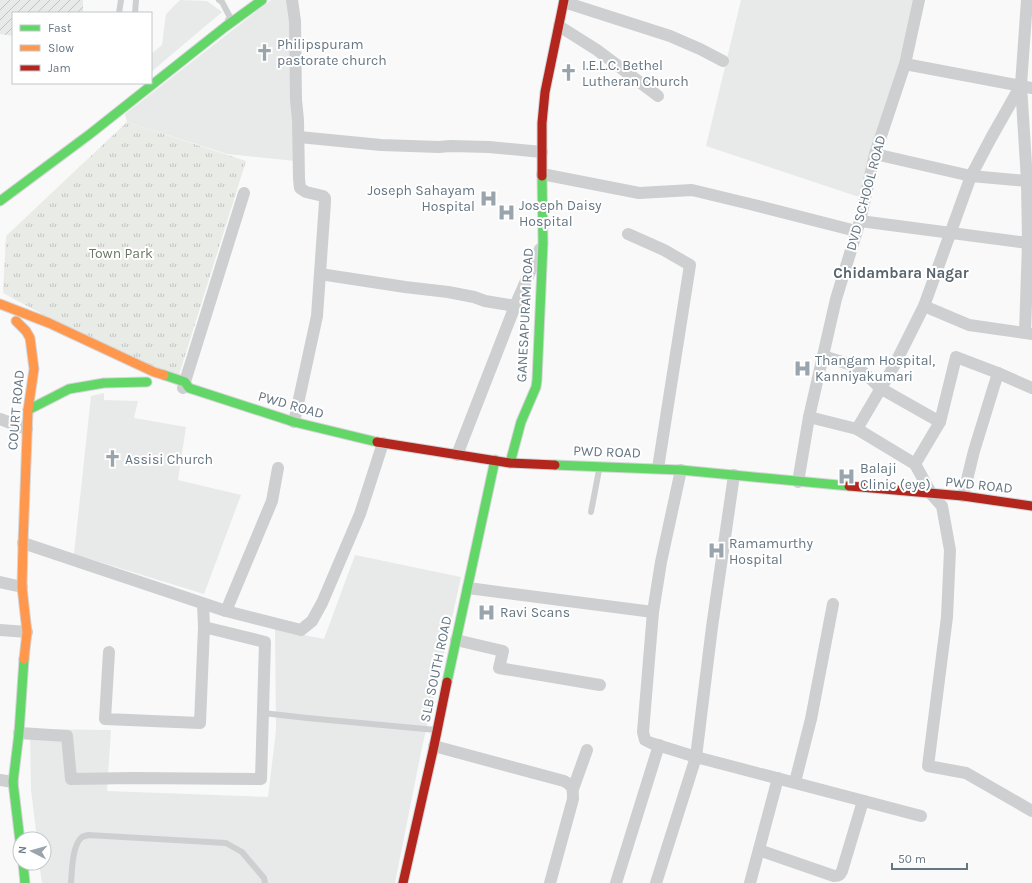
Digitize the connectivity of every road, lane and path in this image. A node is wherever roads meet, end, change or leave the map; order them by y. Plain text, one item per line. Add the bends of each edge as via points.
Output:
1 (121, 0) edge
2 (136, 0) edge
3 (219, 0) edge
4 (262, 0) edge
5 (292, 0) edge
6 (919, 0) edge
7 (1027, 0) edge
8 (564, 1) edge
9 (119, 12) edge
10 (135, 12) edge
11 (559, 26) junction
12 (225, 27) junction
13 (722, 61) dead end
14 (905, 64) junction
15 (1027, 86) edge
16 (658, 96) dead end
17 (299, 137) junction
18 (542, 152) junction
19 (875, 154) junction
20 (542, 174) junction
21 (971, 176) junction
22 (1027, 181) junction
23 (244, 193) dead end
24 (0, 201) edge
25 (858, 226) junction
26 (951, 232) junction
27 (628, 234) dead end
28 (543, 242) junction
29 (1028, 243) junction
30 (320, 274) junction
31 (0, 304) edge
32 (515, 306) junction
33 (924, 306) junction
34 (8, 317) edge
35 (35, 330) dead end
36 (1029, 334) edge
37 (823, 356) junction
38 (127, 372) dead end
39 (998, 373) junction
40 (182, 388) junction
41 (880, 388) junction
42 (1032, 388) edge
43 (28, 410) junction
44 (809, 417) junction
45 (0, 419) edge
46 (294, 422) junction
47 (940, 422) junction
48 (27, 429) junction
49 (857, 429) junction
50 (383, 443) junction
51 (457, 456) junction
52 (495, 460) junction
53 (510, 463) junction
54 (915, 464) junction
55 (600, 466) junction
56 (278, 468) dead end
57 (658, 468) junction
58 (680, 470) junction
59 (734, 475) junction
60 (798, 482) junction
61 (932, 494) junction
62 (963, 496) junction
63 (1032, 506) edge
64 (591, 512) dead end
65 (22, 543) junction
66 (0, 582) edge
67 (22, 587) junction
68 (468, 588) junction
69 (203, 604) junction
70 (833, 604) dead end
71 (226, 612) junction
72 (654, 612) junction
73 (204, 627) junction
74 (0, 630) edge
75 (27, 632) junction
76 (456, 640) junction
77 (109, 652) dead end
78 (600, 685) dead end
79 (263, 713) junction
80 (437, 731) junction
81 (19, 732) junction
82 (659, 745) junction
83 (434, 746) junction
84 (587, 750) dead end
85 (696, 757) junction
86 (778, 778) junction
87 (0, 780) edge
88 (12, 782) junction
89 (795, 782) junction
90 (573, 789) junction
91 (863, 801) junction
92 (1032, 811) edge
93 (921, 816) dead end
94 (19, 831) edge
95 (759, 850) junction
96 (24, 871) edge
97 (25, 883) edge
98 (71, 883) edge
99 (265, 883) edge
100 (403, 883) edge
101 (550, 883) edge
102 (616, 883) edge
103 (656, 883) edge
104 (750, 883) edge

1 - 9 lane
2 - 10 lane
3 - 12 lane via 230,17
4 - 12 main road
5 - 17 street
6 - 14 street, DVD SCHOOL ROAD
7 - 15 street
8 - 11 main road, GANESAPURAM ROAD
8 - 13 street via 670,36
11 - 16 street via 597,50
11 - 18 main road, GANESAPURAM ROAD via 545,92
12 - 24 main road via 90,134
14 - 15 street
14 - 19 street, DVD SCHOOL ROAD
15 - 21 street via 991,138
15 - 22 street
17 - 18 street via 381,145 489,147
17 - 30 street via 300,188 325,198
18 - 20 main road, GANESAPURAM ROAD
19 - 21 street
19 - 25 street, DVD SCHOOL ROAD
20 - 25 street via 639,193 692,190
20 - 28 main road, GANESAPURAM ROAD
21 - 22 street
21 - 26 street
22 - 29 street
23 - 40 street
25 - 26 street
25 - 37 street, DVD SCHOOL ROAD via 836,299
26 - 29 street
26 - 33 street
27 - 57 street via 690,265
28 - 32 street
28 - 53 main road, GANESAPURAM ROAD via 536,387 521,422
29 - 36 street
30 - 32 street via 448,292
30 - 46 street via 317,316
31 - 40 main road, PWD ROAD via 49,323 154,372
32 - 51 street
33 - 36 street via 969,325
33 - 41 street
34 - 35 main road
34 - 43 main road, COURT ROAD via 26,331 30,338 34,369
37 - 41 street via 852,365
37 - 44 street, DVD SCHOOL ROAD
38 - 43 main road via 151,383 104,383 69,389
39 - 42 street
39 - 47 street via 956,357
39 - 62 street
40 - 46 main road, PWD ROAD
41 - 47 street
41 - 49 street
43 - 48 main road, COURT ROAD
44 - 49 street
44 - 60 street, DVD SCHOOL ROAD
45 - 48 street
46 - 50 main road, PWD ROAD
47 - 54 street
48 - 65 main road, COURT ROAD
49 - 54 street
50 - 51 main road, PWD ROAD
50 - 71 street via 360,514 312,621 301,630
51 - 52 main road, PWD ROAD
52 - 53 main road, PWD ROAD
52 - 68 main road, SLB SOUTH ROAD
53 - 55 main road, PWD ROAD
54 - 61 street
55 - 57 main road, PWD ROAD
55 - 64 lane
56 - 71 street via 272,501
57 - 58 main road, PWD ROAD
58 - 59 main road, PWD ROAD
58 - 72 street via 661,562
59 - 60 main road, PWD ROAD
59 - 85 street
60 - 61 main road, PWD ROAD
61 - 62 main road, PWD ROAD
61 - 92 street via 942,506 950,550 947,617 928,766 966,773
62 - 63 main road, PWD ROAD
65 - 67 main road, COURT ROAD
65 - 69 street
66 - 67 street
67 - 75 main road, COURT ROAD
68 - 72 street
68 - 76 main road, SLB SOUTH ROAD
69 - 71 street
69 - 73 street
70 - 89 street via 811,719
72 - 82 street via 642,732 645,740
73 - 77 street via 200,723 105,719
73 - 79 street via 265,642
74 - 75 street
75 - 81 main road, COURT ROAD
76 - 78 street via 503,651 499,668
76 - 80 main road, SLB SOUTH ROAD
79 - 80 lane
79 - 81 street via 261,779 71,779 67,736
80 - 83 main road, SLB SOUTH ROAD
81 - 88 main road, COURT ROAD
82 - 85 street
82 - 102 street
83 - 90 street via 564,782
83 - 100 main road, SLB SOUTH ROAD
84 - 90 street
85 - 86 street
85 - 103 street
86 - 89 street
86 - 95 street
87 - 88 street
88 - 94 main road, COURT ROAD
89 - 91 street
90 - 101 street via 573,798
91 - 93 street
91 - 95 street via 842,871 838,876
95 - 104 street
96 - 97 main road
98 - 99 lane via 77,844 88,835 226,843 242,852 264,878

